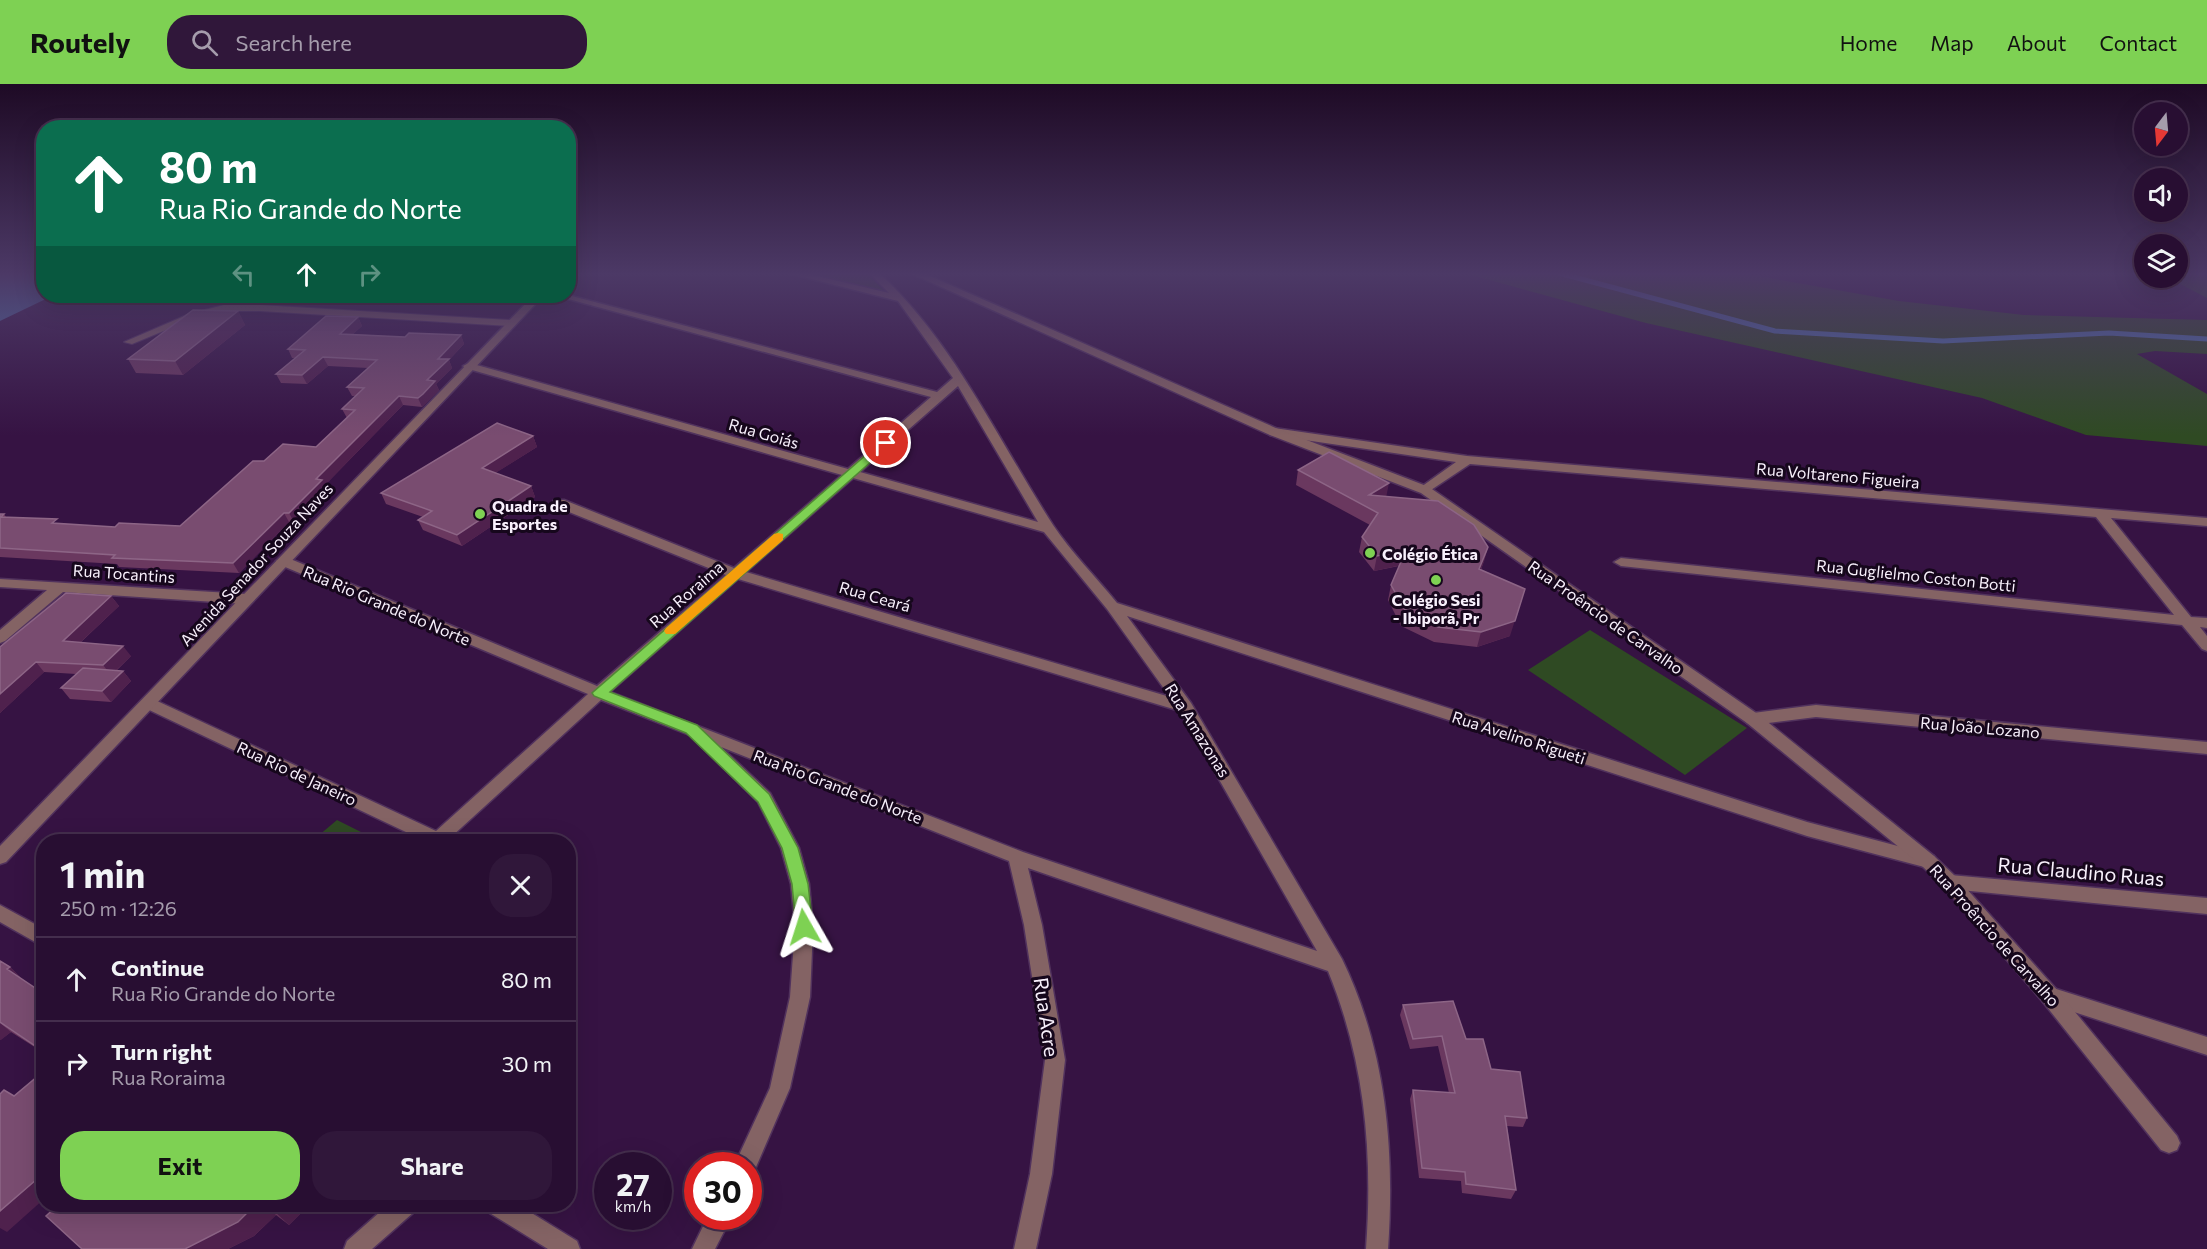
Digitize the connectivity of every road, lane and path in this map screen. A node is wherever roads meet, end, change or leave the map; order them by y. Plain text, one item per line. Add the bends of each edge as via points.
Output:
1 (164, 327) edge
2 (508, 327) edge
3 (681, 327) edge
4 (922, 327) edge
5 (1038, 327) edge
6 (129, 342) dead end
7 (469, 366) junction
8 (959, 380) junction
9 (940, 396) junction
10 (1274, 432) junction
11 (1467, 460) junction
12 (850, 475) junction
13 (1425, 490) junction
14 (559, 503) dead end
15 (2100, 513) junction
16 (2207, 522) edge
17 (1049, 530) junction
18 (283, 561) junction
19 (1621, 562) dead end
20 (736, 574) junction
21 (0, 583) edge
22 (60, 587) junction
23 (246, 599) junction
24 (1112, 606) junction
25 (2189, 621) junction
26 (2207, 623) edge
27 (0, 638) edge
28 (2207, 646) edge
29 (599, 693) junction
30 (150, 704) junction
31 (1186, 707) junction
32 (1753, 719) junction
33 (692, 729) junction
34 (2207, 748) edge
35 (428, 834) edge
36 (447, 834) edge
37 (1017, 856) junction
38 (0, 857) edge
39 (1928, 861) junction
40 (1950, 882) junction
41 (2207, 906) edge
42 (0, 913) edge
43 (36, 934) edge
44 (1335, 965) junction
45 (2050, 996) junction
46 (2207, 1046) edge
47 (2169, 1143) dead end
48 (751, 1152) edge
49 (397, 1212) edge
50 (509, 1212) edge
51 (713, 1230) edge
52 (355, 1249) edge
53 (570, 1249) edge
54 (703, 1249) edge
55 (1025, 1249) edge
56 (1377, 1249) edge

1 - 6 lane
2 - 7 street, Avenida Senador Souza Naves
3 - 9 street
4 - 8 street, Rua Amazonas
5 - 10 street, Rua Proêncio de Carvalho
7 - 12 street, Rua Goiás
7 - 18 street, Avenida Senador Souza Naves
8 - 9 street, Rua Roraima
8 - 17 street, Rua Amazonas
9 - 12 street, Rua Roraima
10 - 11 street, Rua Voltareno Figueira
10 - 13 street, Rua Proêncio de Carvalho
11 - 13 street
11 - 15 street, Rua Voltareno Figueira
12 - 17 street, Rua Goiás
12 - 20 street, Rua Roraima
13 - 32 street, Rua Proêncio de Carvalho
14 - 20 street, Rua Ceará
15 - 16 street, Rua Voltareno Figueira
15 - 25 street
17 - 24 street, Rua Amazonas
18 - 23 street, Avenida Senador Souza Naves
18 - 29 street, Rua Rio Grande do Norte
19 - 25 street, Rua Guglielmo Coston Botti
20 - 29 street, Rua Roraima
20 - 31 street, Rua Ceará
21 - 22 street, Rua Tocantins
22 - 23 street, Rua Tocantins
22 - 27 street
23 - 30 street, Avenida Senador Souza Naves
24 - 31 street, Rua Amazonas
24 - 39 street, Rua Avelino Rigueti via 1807,829
25 - 26 street, Rua Guglielmo Coston Botti
25 - 28 street
29 - 33 street, Rua Rio Grande do Norte
29 - 36 street, Rua Roraima
30 - 35 street, Rua Rio de Janeiro
30 - 38 street, Avenida Senador Souza Naves
31 - 44 street, Rua Amazonas
32 - 34 street, Rua João Lozano via 1816,711
32 - 39 street, Rua Proêncio de Carvalho
33 - 37 street, Rua Rio Grande do Norte
33 - 48 street via 764,798 790,848 800,884 804,927 800,997 780,1088
37 - 44 street, Rua Rio Grande do Norte
37 - 55 street, Rua Acre via 1033,925 1055,1060 1041,1174
39 - 40 street, Rua Proêncio de Carvalho
40 - 41 street, Rua Claudino Ruas
40 - 45 street, Rua Proêncio de Carvalho
42 - 43 street
44 - 56 street, Rua Amazonas via 1361,1033 1376,1110
45 - 46 street
45 - 47 street, Rua Proêncio de Carvalho
49 - 52 street
50 - 53 street
51 - 54 street

